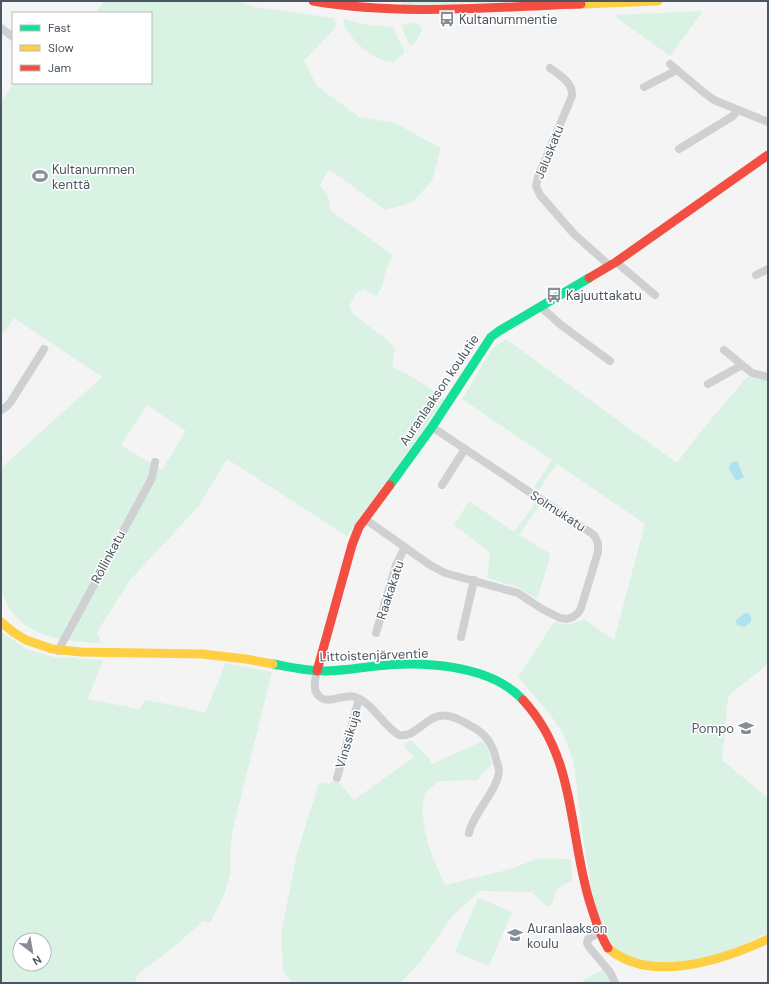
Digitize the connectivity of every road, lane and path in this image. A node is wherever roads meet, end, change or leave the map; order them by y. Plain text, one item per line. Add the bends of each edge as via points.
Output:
1 (312, 1) edge
2 (658, 1) edge
3 (553, 3) edge
4 (1, 28) edge
5 (12, 36) edge
6 (550, 68) dead end
7 (644, 87) dead end
8 (738, 110) junction
9 (768, 122) edge
10 (679, 149) dead end
11 (768, 155) edge
12 (613, 264) junction
13 (768, 269) edge
14 (756, 276) dead end
15 (655, 295) dead end
16 (540, 307) junction
17 (44, 349) dead end
18 (724, 350) dead end
19 (610, 361) dead end
20 (742, 365) junction
21 (768, 376) edge
22 (708, 384) dead end
23 (1, 410) edge
24 (432, 427) junction
25 (465, 449) junction
26 (155, 462) dead end
27 (442, 485) dead end
28 (365, 519) junction
29 (405, 547) junction
30 (474, 580) junction
31 (1, 622) edge
32 (376, 633) dead end
33 (461, 637) dead end
34 (58, 651) junction
35 (317, 671) junction
36 (359, 699) junction
37 (336, 778) dead end
38 (469, 833) dead end
39 (600, 932) junction
40 (768, 939) edge
41 (615, 983) edge

1 - 3 street via 352,7 393,9
2 - 3 street
4 - 5 street
6 - 12 street, Jaluskatu via 568,82 572,96 536,186 540,195 574,234
7 - 8 street via 674,67 707,95
8 - 9 street
8 - 10 street via 733,116
11 - 12 street, Auranlaakson koulutie
12 - 15 street
12 - 16 street, Auranlaakson koulutie
13 - 14 street
16 - 19 street
16 - 24 street, Auranlaakson koulutie via 491,337
17 - 23 street via 8,405
18 - 20 street
20 - 21 street via 756,375
20 - 22 street
24 - 25 street, Solmukatu
24 - 28 street, Auranlaakson koulutie
25 - 27 street
25 - 30 street, Solmukatu via 589,531 596,538 598,546 581,608 576,616 570,619 556,617 518,593
26 - 34 street, Röllinkatu via 152,478
28 - 29 street, Solmukatu
28 - 35 street, Auranlaakson koulutie via 354,539
29 - 30 street, Solmukatu via 439,570
29 - 32 street, Raakakatu via 396,565
30 - 33 street
31 - 34 street, Littoistenjärventie via 22,639
34 - 35 street, Littoistenjärventie via 212,655
35 - 36 street via 315,686 320,698 328,700 350,696
35 - 39 street, Littoistenjärventie via 432,665 479,674 513,690 538,717 556,752 570,797 584,885
36 - 37 street, Vinssikuja
36 - 38 street via 399,735 409,735 434,718 444,715 462,721 487,738 493,748 498,774
39 - 40 street, Littoistenjärventie via 610,951 621,962 646,972 668,976 701,969
39 - 41 street via 588,939 587,943 610,972

